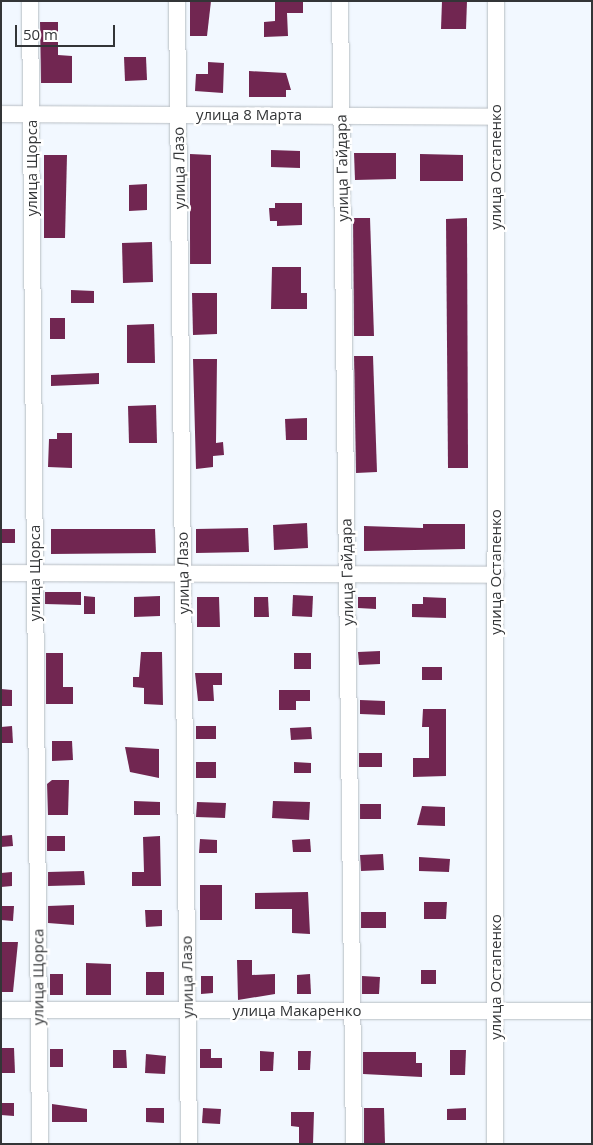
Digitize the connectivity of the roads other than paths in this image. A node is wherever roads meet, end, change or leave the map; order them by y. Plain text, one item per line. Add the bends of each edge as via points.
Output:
1 (30, 1) edge
2 (177, 1) edge
3 (340, 1) edge
4 (496, 1) edge
5 (1, 114) edge
6 (31, 114) junction
7 (178, 115) junction
8 (341, 116) junction
9 (496, 117) junction
10 (1, 573) edge
11 (35, 573) junction
12 (183, 574) junction
13 (347, 574) junction
14 (496, 575) junction
15 (1, 1010) edge
16 (39, 1010) junction
17 (188, 1010) junction
18 (352, 1011) junction
19 (496, 1011) junction
20 (592, 1012) edge
21 (40, 1144) edge
22 (189, 1144) edge
23 (354, 1144) edge
24 (495, 1144) edge

1 - 6 street, улица Щорса
2 - 7 street, улица Лазо
3 - 8 street, улица Гайдара
4 - 9 street, улица Остапенко
5 - 6 street, улица 8 Марта
6 - 7 street, улица 8 Марта
6 - 11 street, улица Щорса
7 - 8 street, улица 8 Марта
7 - 12 street, улица Лазо
8 - 9 street, улица 8 Марта
8 - 13 street, улица Гайдара
9 - 14 street, улица Остапенко
10 - 11 street
11 - 12 street
11 - 16 street, улица Щорса
12 - 13 street
12 - 17 street, улица Лазо
13 - 14 street
13 - 18 street, улица Гайдара
14 - 19 street, улица Остапенко
15 - 16 street, улица Макаренко
16 - 17 street, улица Макаренко
16 - 21 street, улица Щорса
17 - 18 street, улица Макаренко
17 - 22 street, улица Лазо
18 - 19 street, улица Макаренко
18 - 23 street, улица Гайдара
19 - 20 street, улица Макаренко
19 - 24 street, улица Остапенко

